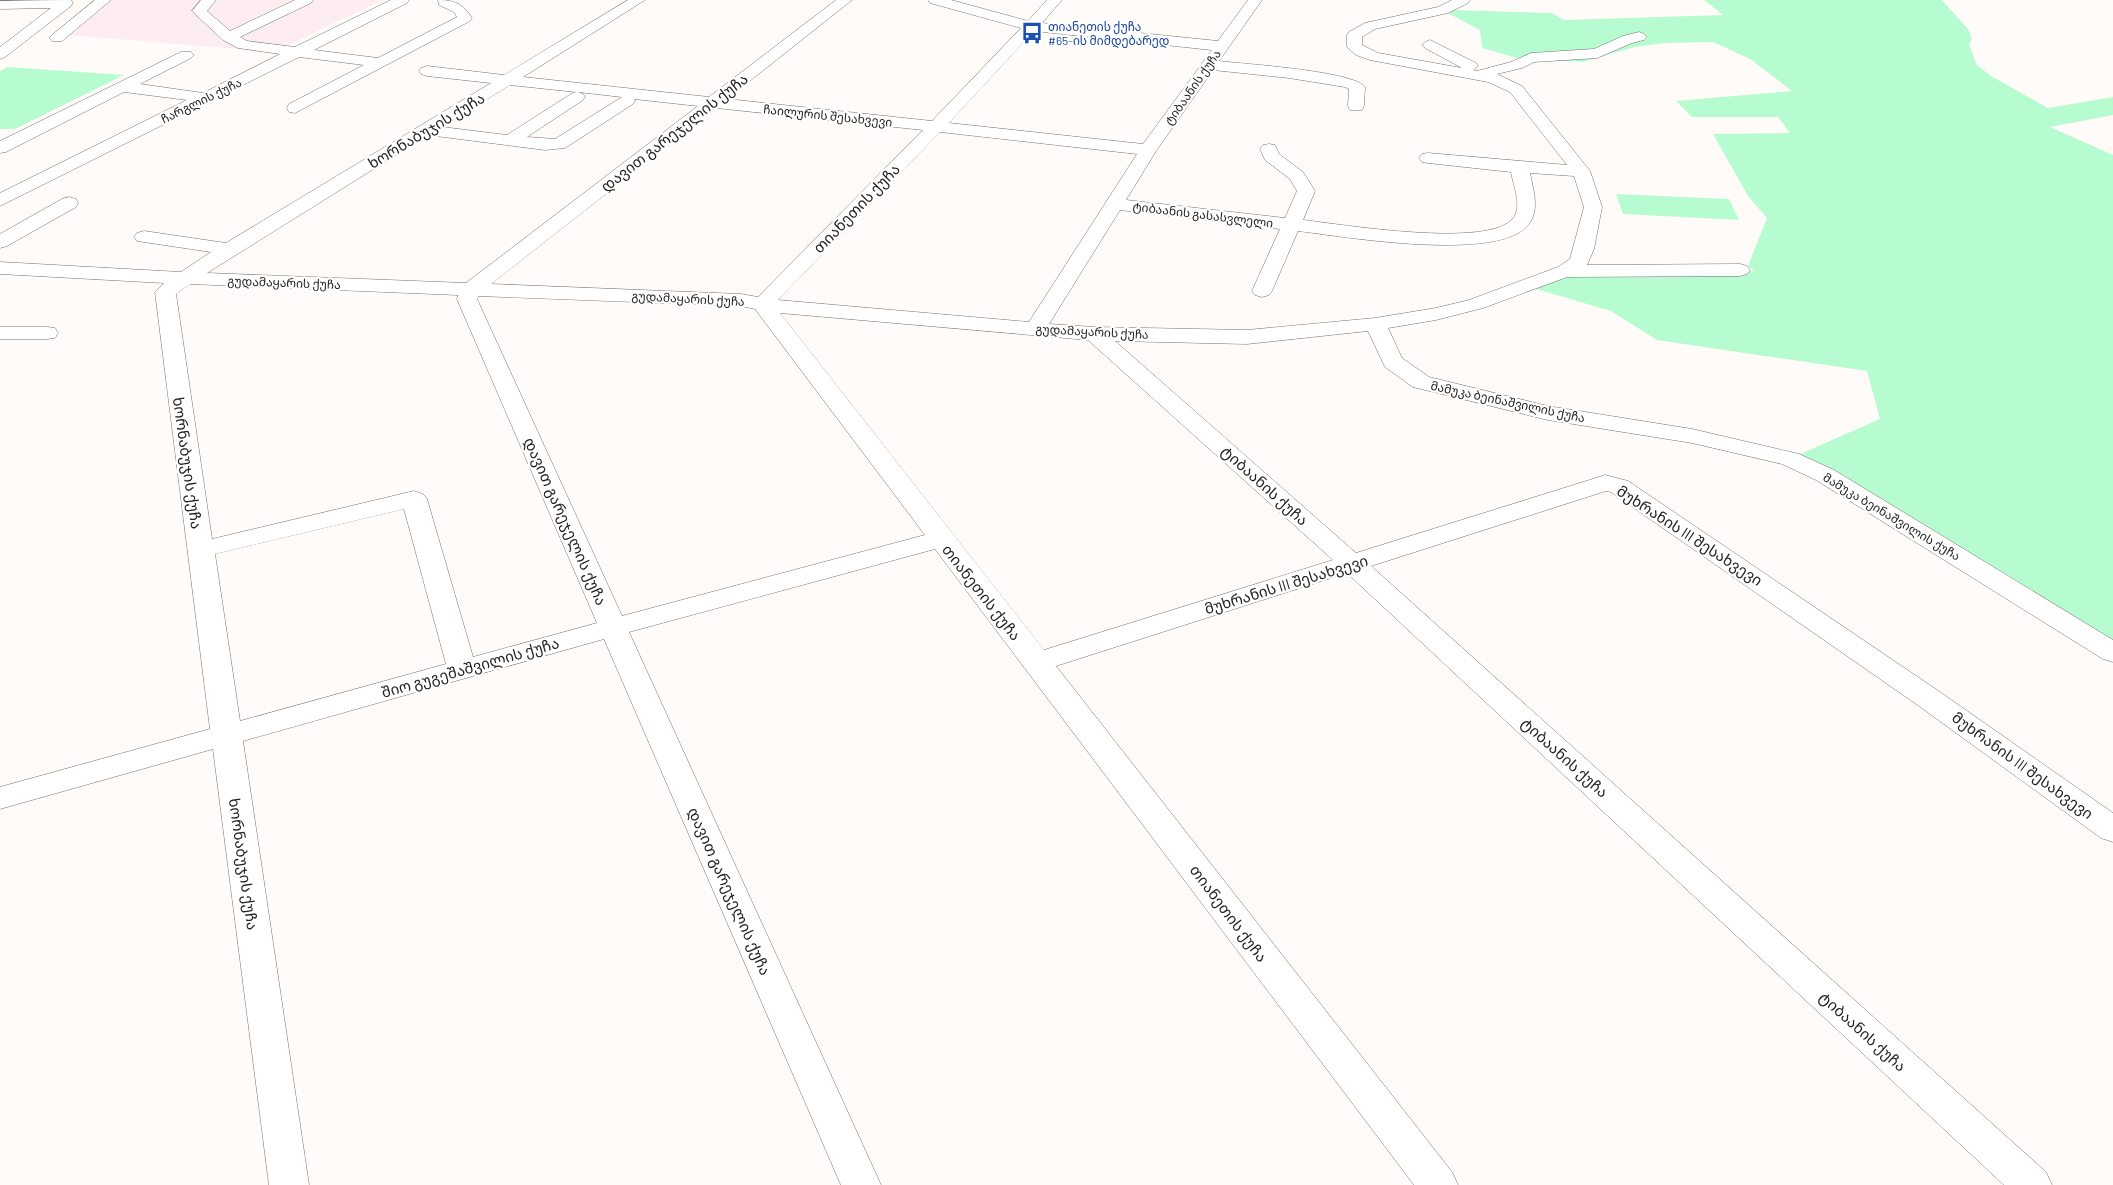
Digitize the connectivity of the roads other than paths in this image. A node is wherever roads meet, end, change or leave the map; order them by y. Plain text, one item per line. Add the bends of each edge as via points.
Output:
1 (104, 0) edge
2 (209, 0) edge
3 (306, 0) edge
4 (402, 0) edge
5 (445, 0) edge
6 (638, 0) edge
7 (845, 0) edge
8 (935, 0) edge
9 (1055, 0) edge
10 (1256, 0) edge
11 (1463, 0) edge
12 (0, 5) edge
13 (1031, 26) junction
14 (1639, 37) dead end
15 (57, 38) dead end
16 (228, 38) junction
17 (1430, 45) dead end
18 (1222, 46) junction
19 (298, 52) junction
20 (0, 54) edge
21 (186, 56) dead end
22 (1284, 61) dead end
23 (381, 63) junction
24 (1209, 65) junction
25 (427, 70) dead end
26 (1271, 71) junction
27 (1487, 76) junction
28 (508, 80) junction
29 (123, 87) junction
30 (577, 97) dead end
31 (205, 98) junction
32 (628, 101) dead end
33 (713, 102) junction
34 (1356, 106) dead end
35 (295, 108) dead end
36 (936, 127) junction
37 (427, 130) junction
38 (511, 140) junction
39 (0, 148) edge
40 (1269, 149) dead end
41 (1148, 150) junction
42 (1428, 158) dead end
43 (1520, 167) junction
44 (1581, 171) junction
45 (0, 200) edge
46 (69, 203) dead end
47 (1114, 204) junction
48 (1292, 225) junction
49 (144, 237) dead end
50 (0, 242) edge
51 (230, 250) junction
52 (0, 268) edge
53 (1740, 270) dead end
54 (1565, 271) junction
55 (184, 278) junction
56 (470, 290) junction
57 (1262, 291) dead end
58 (763, 303) junction
59 (1375, 324) junction
60 (1036, 328) junction
61 (0, 333) edge
62 (47, 333) dead end
63 (1094, 334) junction
64 (942, 539) junction
65 (200, 550) junction
66 (1353, 564) junction
67 (613, 627) junction
68 (2113, 653) edge
69 (1037, 662) junction
70 (462, 669) junction
71 (226, 736) junction
72 (0, 798) edge
73 (2113, 830) edge
74 (289, 1185) edge
75 (861, 1185) edge
76 (1438, 1185) edge
77 (2032, 1185) edge

1 - 15 street
2 - 16 street via 199,11
3 - 16 street
4 - 19 street, ჩარგლის ქუჩა
5 - 23 street via 459,9 465,18
6 - 28 street, ხორნაბუჯის ქუჩა
7 - 33 street, დავით გარეჯელის ქუჩა
8 - 13 street
9 - 13 street, თიანეთის ქუჩა
10 - 18 street, ტიბაანის ქუჩა
11 - 27 street via 1443,10 1370,26 1354,34 1355,47 1376,57
12 - 20 street via 66,4
13 - 18 street
13 - 36 street, თიანეთის ქუჩა
14 - 27 street via 1597,53 1531,58
16 - 19 street via 243,45
17 - 27 street
18 - 24 street, ტიბაანის ქუჩა
19 - 23 street
19 - 31 street, ჩარგლის ქუჩა
21 - 29 street
22 - 26 street
23 - 35 street
24 - 26 street
24 - 41 street, ტიბაანის ქუჩა
25 - 28 street, ჩაილურის შესახვევი
26 - 34 street via 1354,84 1357,87
27 - 44 street via 1516,89
28 - 33 street, ჩაილურის შესახვევი
28 - 37 street, ხორნაბუჯის ქუჩა
29 - 31 street
29 - 39 street
30 - 38 street
31 - 45 street, ჩარგლის ქუჩა
32 - 38 street via 559,144
33 - 36 street, ჩაილურის შესახვევი
33 - 56 street, დავით გარეჯელის ქუჩა
36 - 41 street, ჩაილურის შესახვევი
36 - 58 street, თიანეთის ქუჩა
37 - 38 street
37 - 51 street, ხორნაბუჯის ქუჩა
40 - 48 street, ტიბაანის გასასვლელი via 1271,156 1298,176 1306,190
41 - 47 street, ტიბაანის ქუჩა
42 - 43 street
43 - 44 street
43 - 48 street, ტიბაანის გასასვლელი via 1526,211 1518,224 1495,235 1416,239
44 - 54 street via 1593,207 1584,249 1578,262
46 - 50 street
47 - 48 street, ტიბაანის გასასვლელი
47 - 60 street, ტიბაანის ქუჩა
48 - 57 street, ტიბაანის გასასვლელი
49 - 51 street
51 - 55 street, ხორნაბუჯის ქუჩა
52 - 55 street, გუდამაყარის ქუჩა
53 - 54 street
54 - 59 street via 1476,304
55 - 56 street, გუდამაყარის ქუჩა
55 - 65 street, ხორნაბუჯის ქუჩა via 165,292
56 - 58 street, გუდამაყარის ქუჩა
56 - 67 street, დავით გარეჯელის ქუჩა via 467,299
58 - 60 street, გუდამაყარის ქუჩა via 787,308
58 - 64 street, თიანეთის ქუჩა
59 - 63 street, გუდამაყარის ქუჩა via 1247,337
59 - 68 street, მამუკა ბეინაშვილის ქუჩა via 1393,362 1421,382 1548,412 1692,436 1790,459 1825,475
60 - 63 street, გუდამაყარის ქუჩა
61 - 62 street
63 - 66 street, ტიბაანის ქუჩა
64 - 67 street, შიო გუგეშაშვილის ქუჩა
64 - 69 street, თიანეთის ქუჩა
65 - 70 street via 414,498
65 - 71 street, ხორნაბუჯის ქუჩა
66 - 69 street, მუხრანის III შესახვევი
66 - 73 street, მუხრანის III შესახვევი via 1605,483 1619,486 1861,650
66 - 77 street, ტიბაანის ქუჩა
67 - 70 street, შიო გუგეშაშვილის ქუჩა
67 - 75 street, დავით გარეჯელის ქუჩა
69 - 76 street, თიანეთის ქუჩა
70 - 71 street, შიო გუგეშაშვილის ქუჩა
71 - 72 street, შიო გუგეშაშვილის ქუჩა
71 - 74 street, ხორნაბუჯის ქუჩა

